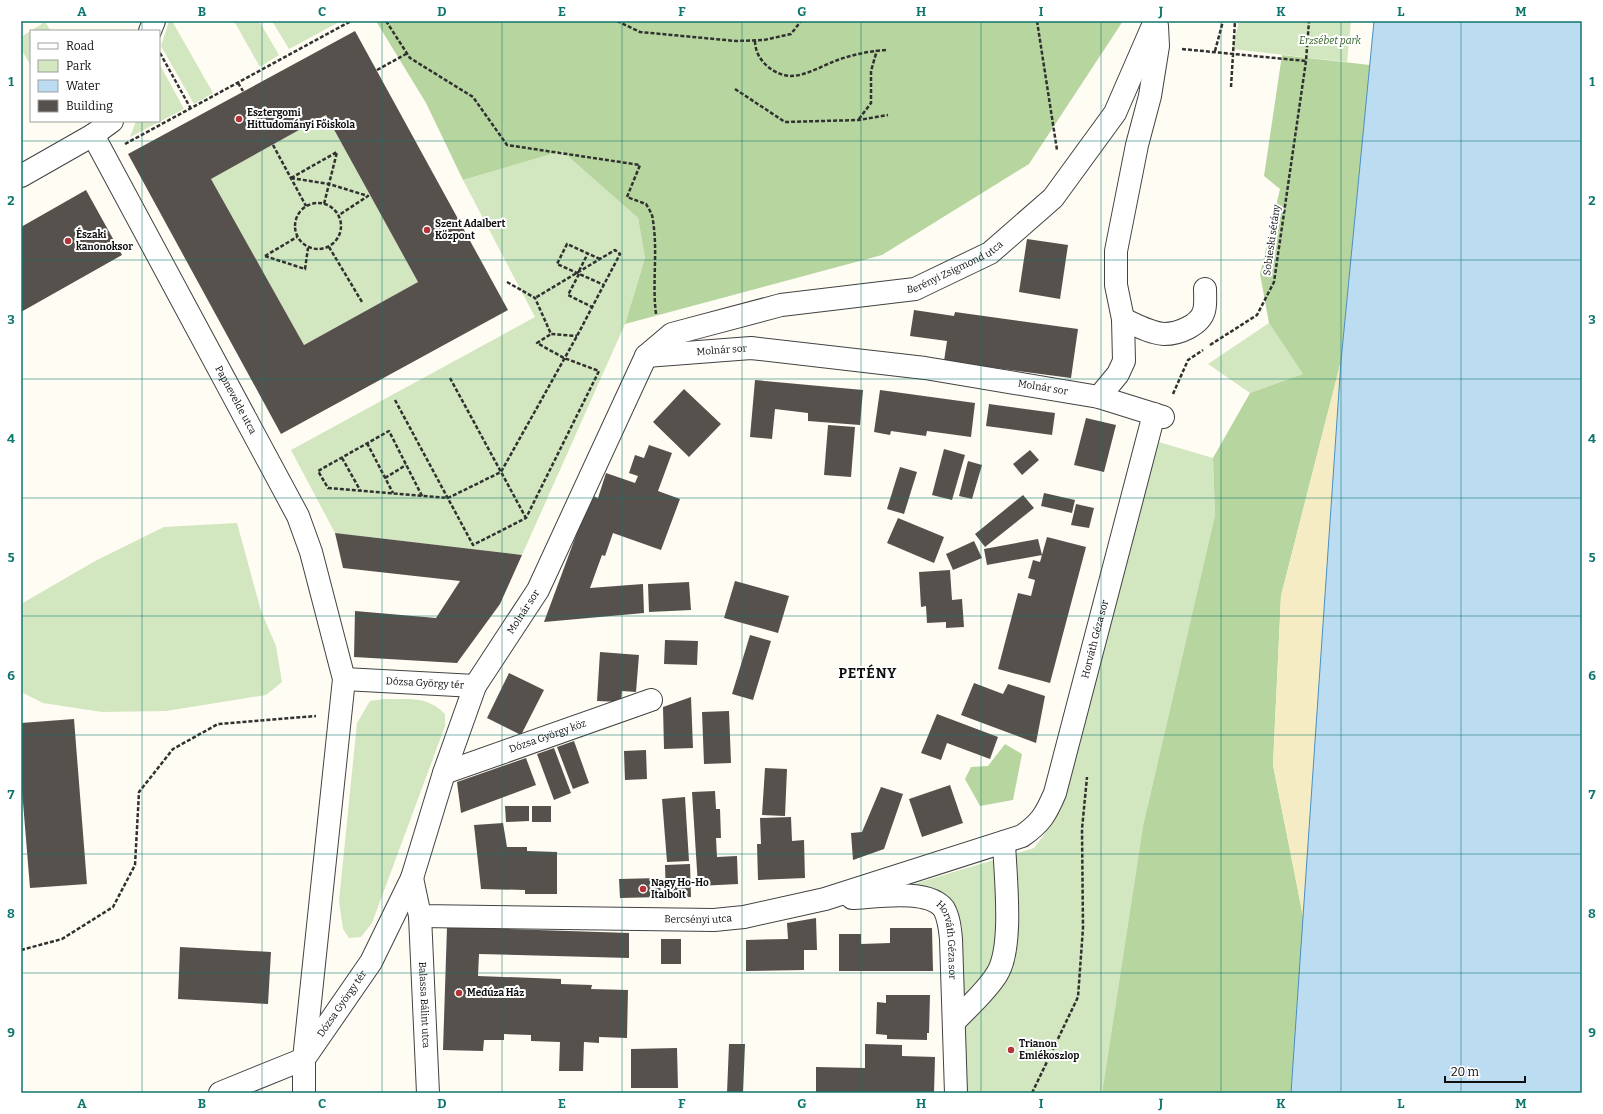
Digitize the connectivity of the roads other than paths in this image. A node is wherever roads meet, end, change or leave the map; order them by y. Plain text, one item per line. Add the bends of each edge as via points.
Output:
1 (1156, 21) edge
2 (111, 122) edge
3 (93, 135) junction
4 (21, 176) edge
5 (1205, 289) dead end
6 (1123, 319) junction
7 (646, 356) junction
8 (1099, 397) junction
9 (1159, 415) joint
10 (344, 679) junction
11 (475, 686) junction
12 (651, 700) dead end
13 (444, 773) junction
14 (1004, 842) junction
15 (412, 878) junction
16 (825, 899) junction
17 (420, 916) junction
18 (954, 1022) junction
19 (304, 1059) junction
20 (220, 1093) edge
21 (304, 1093) edge
22 (428, 1093) edge
23 (956, 1093) edge

1 - 6 street via 1158,46 1150,96 1116,251 1116,285
1 - 7 street, Berényi Zsigmond utca via 1115,113 1053,198 990,254 915,289 781,305 672,334
2 - 3 street
3 - 4 street
3 - 10 street, Papnevelde utca via 298,516 311,552
5 - 6 street via 1205,310 1199,321 1184,329 1164,334 1146,330
6 - 8 street via 1124,361 1118,374
7 - 8 street, Molnár sor via 751,348 925,368
7 - 11 street, Molnár sor via 538,590
8 - 9 street, Molnár sor
9 - 14 street, Horváth Géza sor via 1055,793 1046,814 1035,827 1022,836
10 - 11 street, Dózsa György tér
10 - 19 street, Dózsa György tér
11 - 13 street, Dózsa György tér
12 - 13 street, Dózsa György köz
13 - 15 street, Dózsa György tér
14 - 16 street, Bercsényi utca
14 - 18 street via 1007,926 1004,951 998,972 985,991
15 - 17 street
15 - 19 street, Dózsa György tér via 371,962
16 - 17 street, Bercsényi utca via 744,917 714,920
16 - 18 street, Horváth Géza sor via 913,896 937,902 948,918 950,932
17 - 22 street, Balassa Bálint utca
18 - 23 street, Horváth Géza sor
19 - 20 street
19 - 21 street

